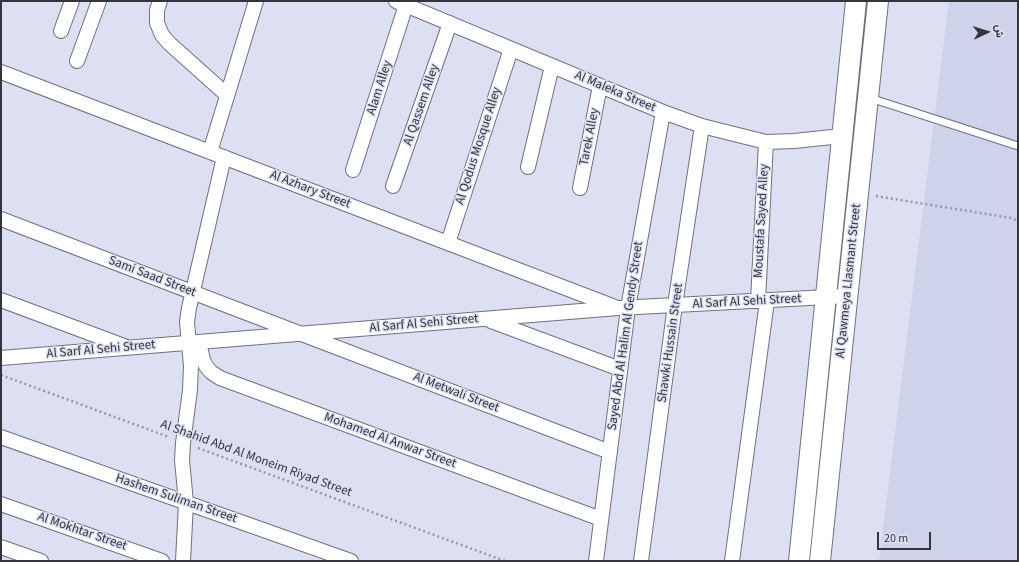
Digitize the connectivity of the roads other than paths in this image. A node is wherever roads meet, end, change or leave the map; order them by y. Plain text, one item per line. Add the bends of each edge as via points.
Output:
1 (72, 1) edge
2 (99, 1) edge
3 (160, 1) edge
4 (256, 1) edge
5 (856, 1) edge
6 (878, 1) edge
7 (401, 3) edge
8 (450, 23) junction
9 (61, 31) dead end
10 (511, 49) junction
11 (77, 61) dead end
12 (552, 66) junction
13 (1, 72) edge
14 (600, 86) junction
15 (847, 90) junction
16 (227, 95) junction
17 (868, 98) junction
18 (663, 112) junction
19 (702, 126) junction
20 (842, 136) junction
21 (766, 142) junction
22 (1018, 146) edge
23 (210, 152) junction
24 (224, 157) junction
25 (528, 167) dead end
26 (353, 170) dead end
27 (393, 186) dead end
28 (580, 188) dead end
29 (1, 219) edge
30 (448, 243) junction
31 (192, 292) junction
32 (847, 296) junction
33 (826, 298) junction
34 (1, 300) edge
35 (762, 301) junction
36 (676, 305) junction
37 (623, 308) junction
38 (486, 319) junction
39 (302, 335) junction
40 (194, 343) junction
41 (128, 348) junction
42 (1, 358) edge
43 (620, 369) junction
44 (1, 437) edge
45 (610, 452) junction
46 (186, 503) junction
47 (1, 504) edge
48 (601, 519) junction
49 (1, 547) edge
50 (41, 561) edge
51 (162, 561) edge
52 (183, 561) edge
53 (351, 561) edge
54 (596, 561) edge
55 (641, 561) edge
56 (732, 561) edge
57 (799, 561) edge
58 (820, 561) edge

1 - 9 street
2 - 11 street
3 - 16 street via 157,22 162,34
4 - 16 street
5 - 15 main road, Al Qawmeya Llasmant Street
6 - 17 main road, Al Qawmeya Llasmant Street
7 - 8 street, Al Maleka Street
7 - 26 street, Alam Alley
8 - 10 street, Al Maleka Street
8 - 27 street, Al Qassem Alley
10 - 12 street, Al Maleka Street
10 - 30 street, Al Qodus Mosque Alley
12 - 14 street, Al Maleka Street
12 - 25 street
13 - 23 street, Al Azhary Street
14 - 18 street, Al Maleka Street
14 - 28 street, Tarek Alley
15 - 17 main road
15 - 20 main road, Al Qawmeya Llasmant Street
16 - 23 street
17 - 22 lane
17 - 32 main road, Al Qawmeya Llasmant Street
18 - 19 street, Al Maleka Street
18 - 37 street, Sayed Abd Al Halim Al Gendy Street
19 - 21 street, Al Maleka Street
19 - 36 street, Shawki Hussain Street
20 - 21 street, Al Maleka Street
20 - 33 main road, Al Qawmeya Llasmant Street
21 - 35 street, Moustafa Sayed Alley
23 - 24 street, Al Azhary Street
24 - 30 street, Al Azhary Street
24 - 31 street
29 - 31 street, Sami Saad Street
30 - 37 street, Al Azhary Street
31 - 39 street, Sami Saad Street
31 - 40 street via 187,322
32 - 33 street, Al Sarf Al Sehi Street
32 - 58 main road, Al Qawmeya Llasmant Street
33 - 35 street, Al Sarf Al Sehi Street
33 - 57 main road, Al Qawmeya Llasmant Street
34 - 41 street
35 - 36 street, Al Sarf Al Sehi Street
35 - 56 street, Moustafa Sayed Alley
36 - 37 street, Al Sarf Al Sehi Street
36 - 55 street, Shawki Hussain Street
37 - 38 street, Al Sarf Al Sehi Street
37 - 43 street, Sayed Abd Al Halim Al Gendy Street
38 - 39 street, Al Sarf Al Sehi Street
38 - 43 street
39 - 40 street, Al Sarf Al Sehi Street
39 - 45 street, Al Metwali Street
40 - 41 street, Al Sarf Al Sehi Street
40 - 46 street via 182,460
40 - 48 street, Mohamed Al Anwar Street via 206,366 220,378
41 - 42 street, Al Sarf Al Sehi Street
43 - 45 street, Sayed Abd Al Halim Al Gendy Street
44 - 46 street, Hashem Suliman Street
45 - 48 street, Sayed Abd Al Halim Al Gendy Street
46 - 52 street
46 - 53 street, Hashem Suliman Street
47 - 51 street, Al Mokhtar Street
48 - 54 street, Sayed Abd Al Halim Al Gendy Street
49 - 50 street

